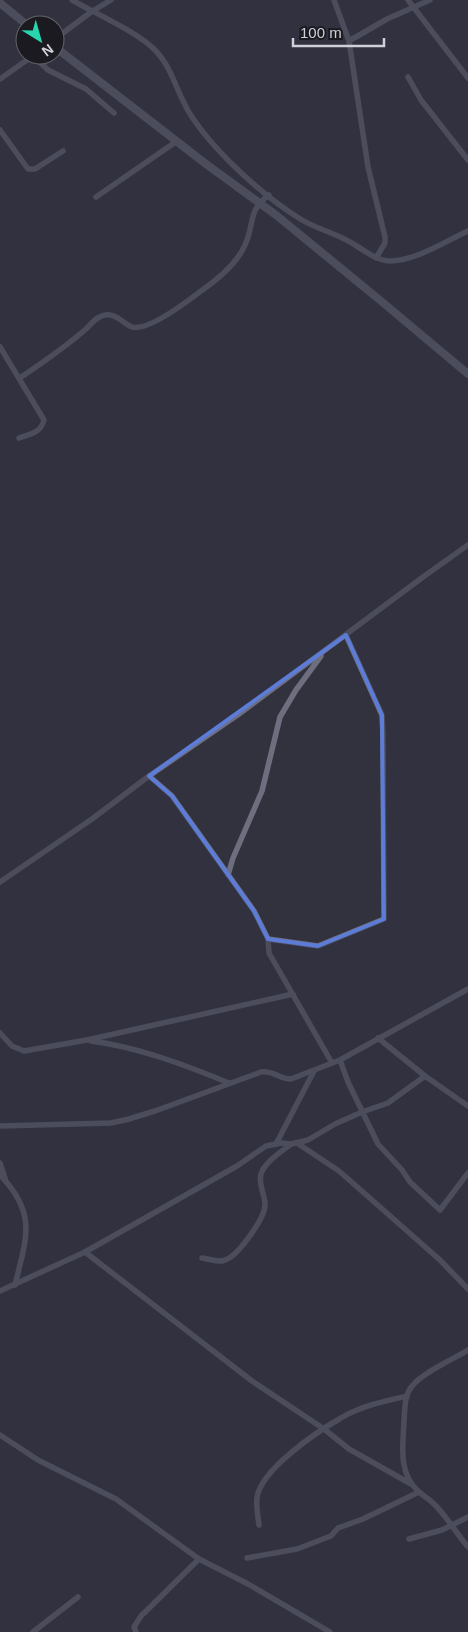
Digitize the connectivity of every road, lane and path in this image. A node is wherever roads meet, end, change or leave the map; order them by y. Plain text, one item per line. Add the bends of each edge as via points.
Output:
1 (72, 0) edge
2 (111, 0) edge
3 (334, 0) edge
4 (408, 0) edge
5 (430, 0) edge
6 (0, 3) edge
7 (412, 7) junction
8 (91, 12) junction
9 (15, 15) edge
10 (65, 32) edge
11 (349, 41) junction
12 (65, 55) edge
13 (20, 65) edge
14 (43, 65) edge
15 (408, 77) dead end
16 (468, 78) edge
17 (0, 79) edge
18 (114, 113) dead end
19 (0, 130) edge
20 (177, 141) junction
21 (63, 151) dead end
22 (468, 160) edge
23 (269, 195) junction
24 (96, 198) dead end
25 (259, 203) junction
26 (468, 231) edge
27 (376, 258) junction
28 (0, 347) edge
29 (468, 374) edge
30 (20, 378) junction
31 (19, 438) dead end
32 (468, 545) edge
33 (346, 635) junction
34 (328, 648) junction
35 (149, 776) junction
36 (228, 875) junction
37 (0, 882) edge
38 (268, 939) junction
39 (468, 989) edge
40 (293, 994) junction
41 (0, 1033) edge
42 (378, 1038) junction
43 (87, 1040) junction
44 (340, 1060) junction
45 (332, 1063) junction
46 (314, 1071) junction
47 (425, 1076) junction
48 (229, 1083) junction
49 (468, 1105) edge
50 (362, 1112) junction
51 (0, 1126) edge
52 (276, 1144) junction
53 (294, 1144) junction
54 (0, 1163) edge
55 (468, 1174) edge
56 (0, 1175) edge
57 (6, 1180) junction
58 (85, 1252) junction
59 (202, 1258) dead end
60 (15, 1285) junction
61 (468, 1289) edge
62 (0, 1291) edge
63 (468, 1350) edge
64 (407, 1396) junction
65 (324, 1429) junction
66 (0, 1435) edge
67 (411, 1484) junction
68 (418, 1492) junction
69 (468, 1517) edge
70 (259, 1525) dead end
71 (452, 1526) junction
72 (409, 1539) dead end
73 (468, 1547) edge
74 (246, 1558) dead end
75 (199, 1559) junction
76 (78, 1597) dead end
77 (33, 1632) edge
78 (136, 1632) edge
79 (330, 1632) edge

1 - 8 street
2 - 8 street
3 - 11 street
4 - 7 street
5 - 7 street
6 - 9 street
7 - 11 street
7 - 16 street
8 - 10 street
8 - 23 street via 136,35 156,51 200,128 239,170
11 - 27 street via 368,167 385,241
12 - 20 street
13 - 17 street
14 - 18 street via 86,89
15 - 22 street via 421,100
19 - 21 street via 28,169
20 - 24 street
20 - 25 street
23 - 25 street
23 - 27 street via 302,220
25 - 29 street
25 - 30 street via 242,251 201,292 142,327 133,327 112,315 102,315 62,349
26 - 27 street via 418,255 392,261
28 - 30 street
30 - 31 street via 44,420 37,431
32 - 33 street
33 - 34 street
33 - 38 street via 382,714 384,918 318,946
34 - 35 street
34 - 36 street via 296,690 280,718 262,791
35 - 36 street via 172,796
35 - 37 street
36 - 38 street via 254,911
38 - 40 street via 269,953
39 - 42 street
40 - 43 street
40 - 45 street
41 - 43 street via 12,1046 24,1051
42 - 44 street
42 - 47 street
43 - 48 street via 113,1044
44 - 45 street
44 - 50 street
45 - 46 street
46 - 48 street via 289,1080 266,1071
46 - 52 street
47 - 49 street
47 - 50 street via 388,1103
48 - 51 street via 155,1111 111,1123
50 - 53 street
50 - 55 street via 378,1144 410,1182 440,1210
52 - 53 street
52 - 58 street via 266,1146 237,1166
53 - 59 street via 262,1172 260,1182 265,1208 263,1217 251,1234 228,1259
53 - 61 street via 344,1175
54 - 57 street
56 - 57 street
57 - 60 street via 20,1203 27,1228 26,1245
58 - 60 street
58 - 65 street via 252,1381
60 - 62 street
63 - 64 street via 418,1380
64 - 65 street via 374,1404 342,1417
64 - 67 street via 403,1461
65 - 67 street via 349,1449
65 - 70 street via 277,1464 264,1482 257,1498
66 - 75 street via 38,1460 116,1499
67 - 68 street
68 - 71 street via 434,1502
68 - 74 street via 338,1528 331,1536 297,1549
69 - 71 street
71 - 72 street
71 - 73 street
75 - 78 street via 141,1616 134,1627
75 - 79 street
76 - 77 street

